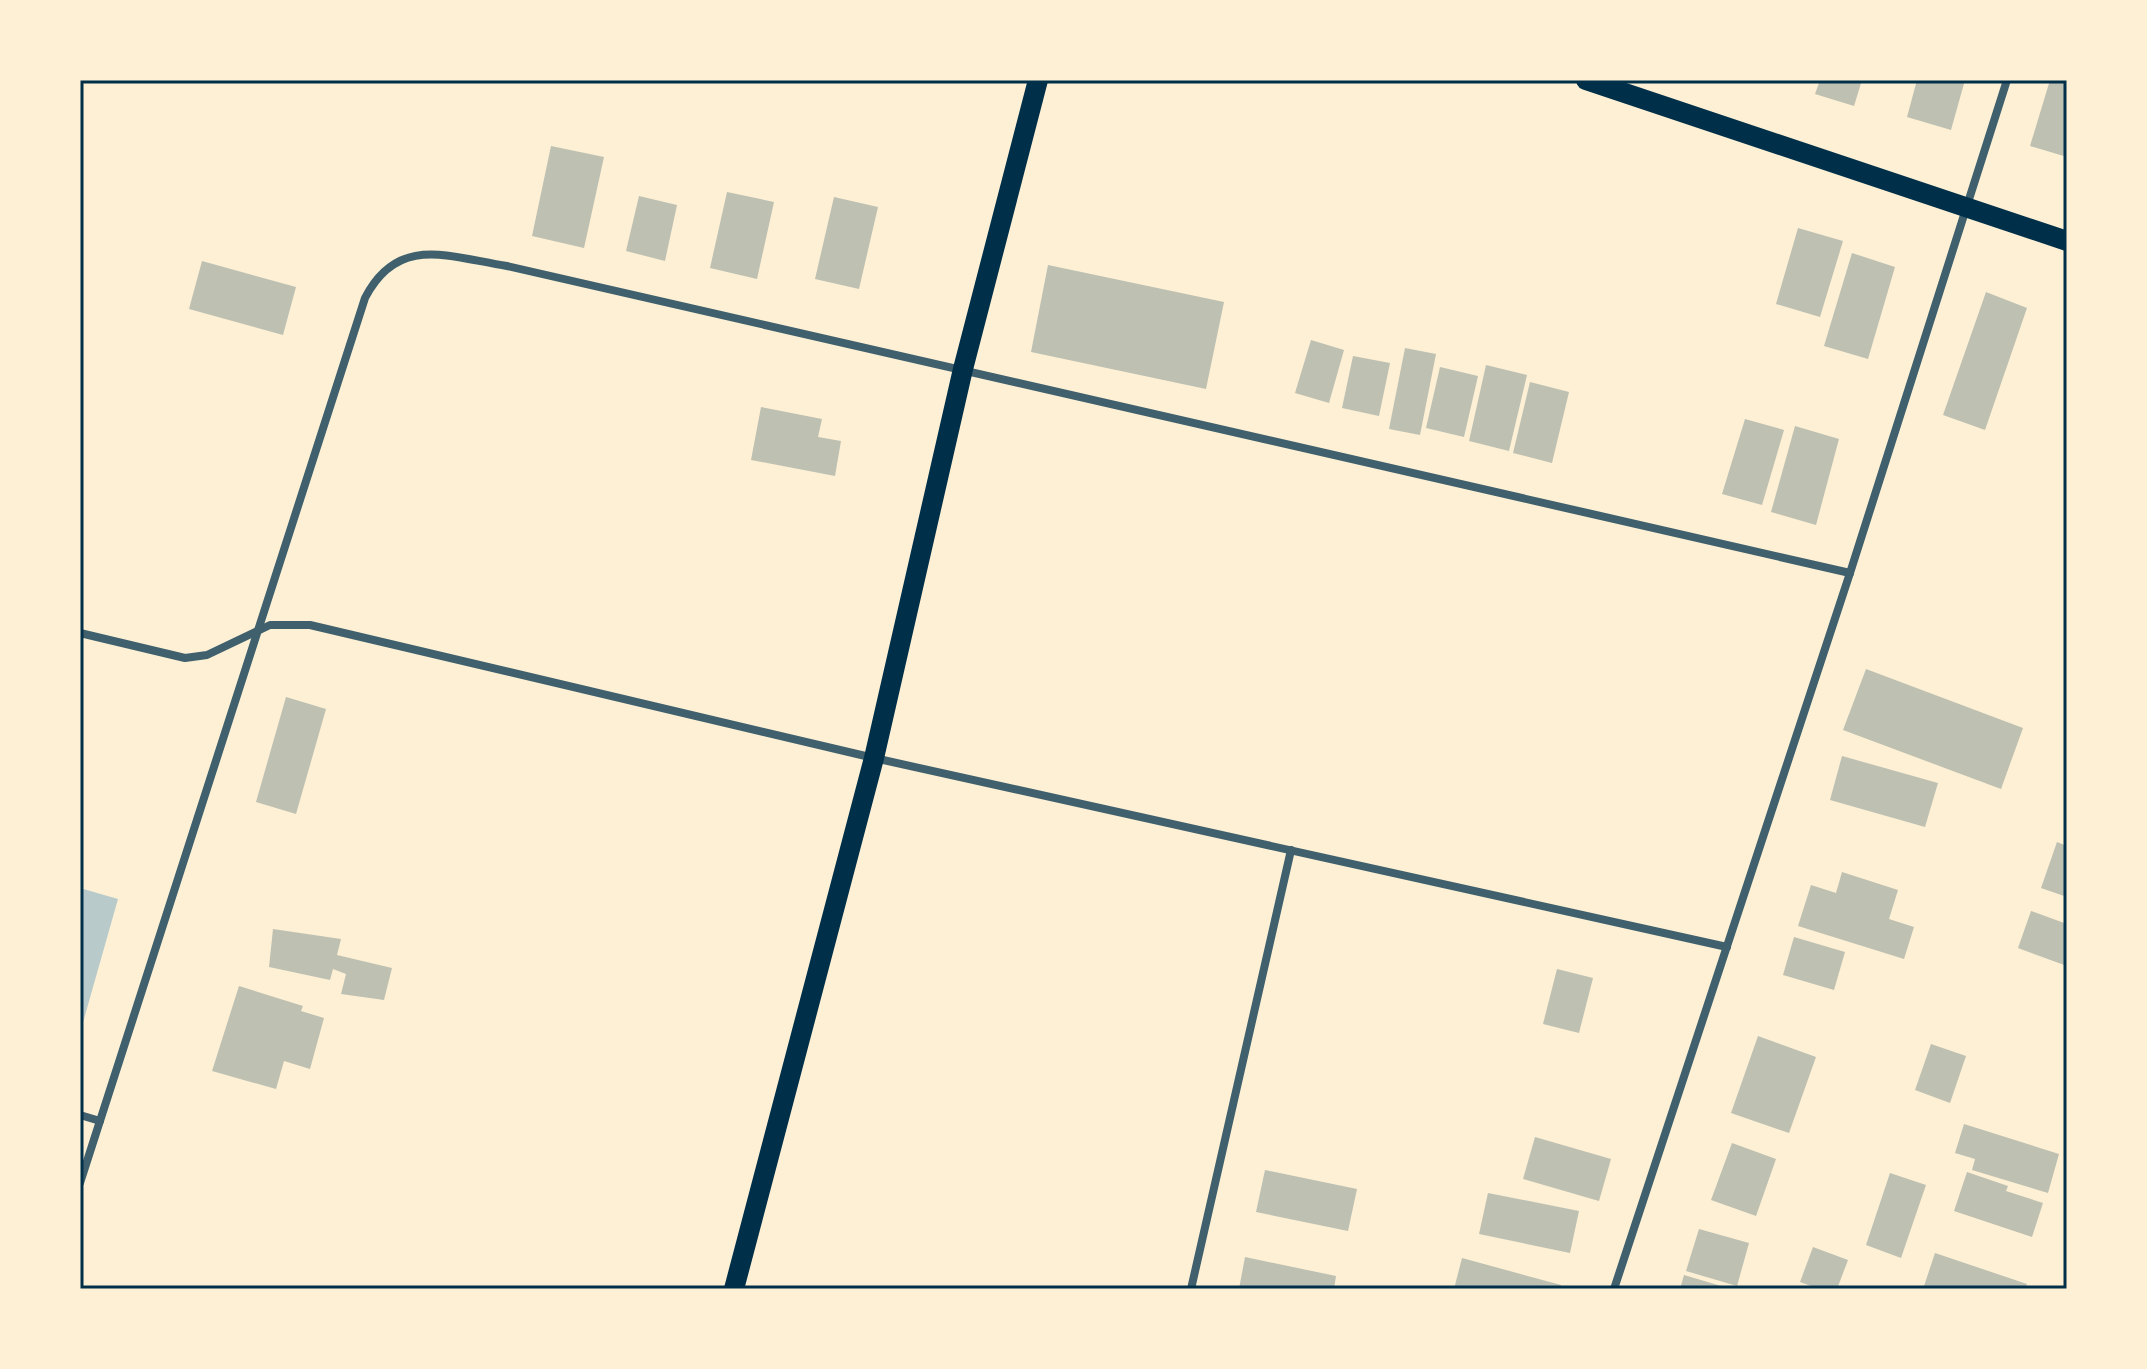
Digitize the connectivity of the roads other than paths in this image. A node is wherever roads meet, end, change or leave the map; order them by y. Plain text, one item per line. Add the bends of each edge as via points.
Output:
1 (1038, 80) edge
2 (1586, 80) edge
3 (2007, 80) edge
4 (1968, 208) junction
5 (2067, 241) edge
6 (963, 369) junction
7 (1850, 573) junction
8 (80, 633) edge
9 (255, 633) junction
10 (874, 758) junction
11 (1291, 850) junction
12 (1727, 947) junction
13 (80, 1115) edge
14 (100, 1121) junction
15 (80, 1183) edge
16 (734, 1289) edge
17 (1191, 1289) edge
18 (1614, 1289) edge

1 - 6 main road
2 - 4 main road
3 - 4 street
4 - 5 main road
4 - 7 street
6 - 7 street
6 - 9 street via 507,266 426,253 400,259 386,267 365,298
6 - 10 main road
7 - 12 street
8 - 9 street via 185,658 207,655
9 - 10 street via 270,625 310,625
9 - 14 street
10 - 11 street
10 - 16 main road
11 - 12 street
11 - 17 street
12 - 18 street
13 - 14 street
14 - 15 street

